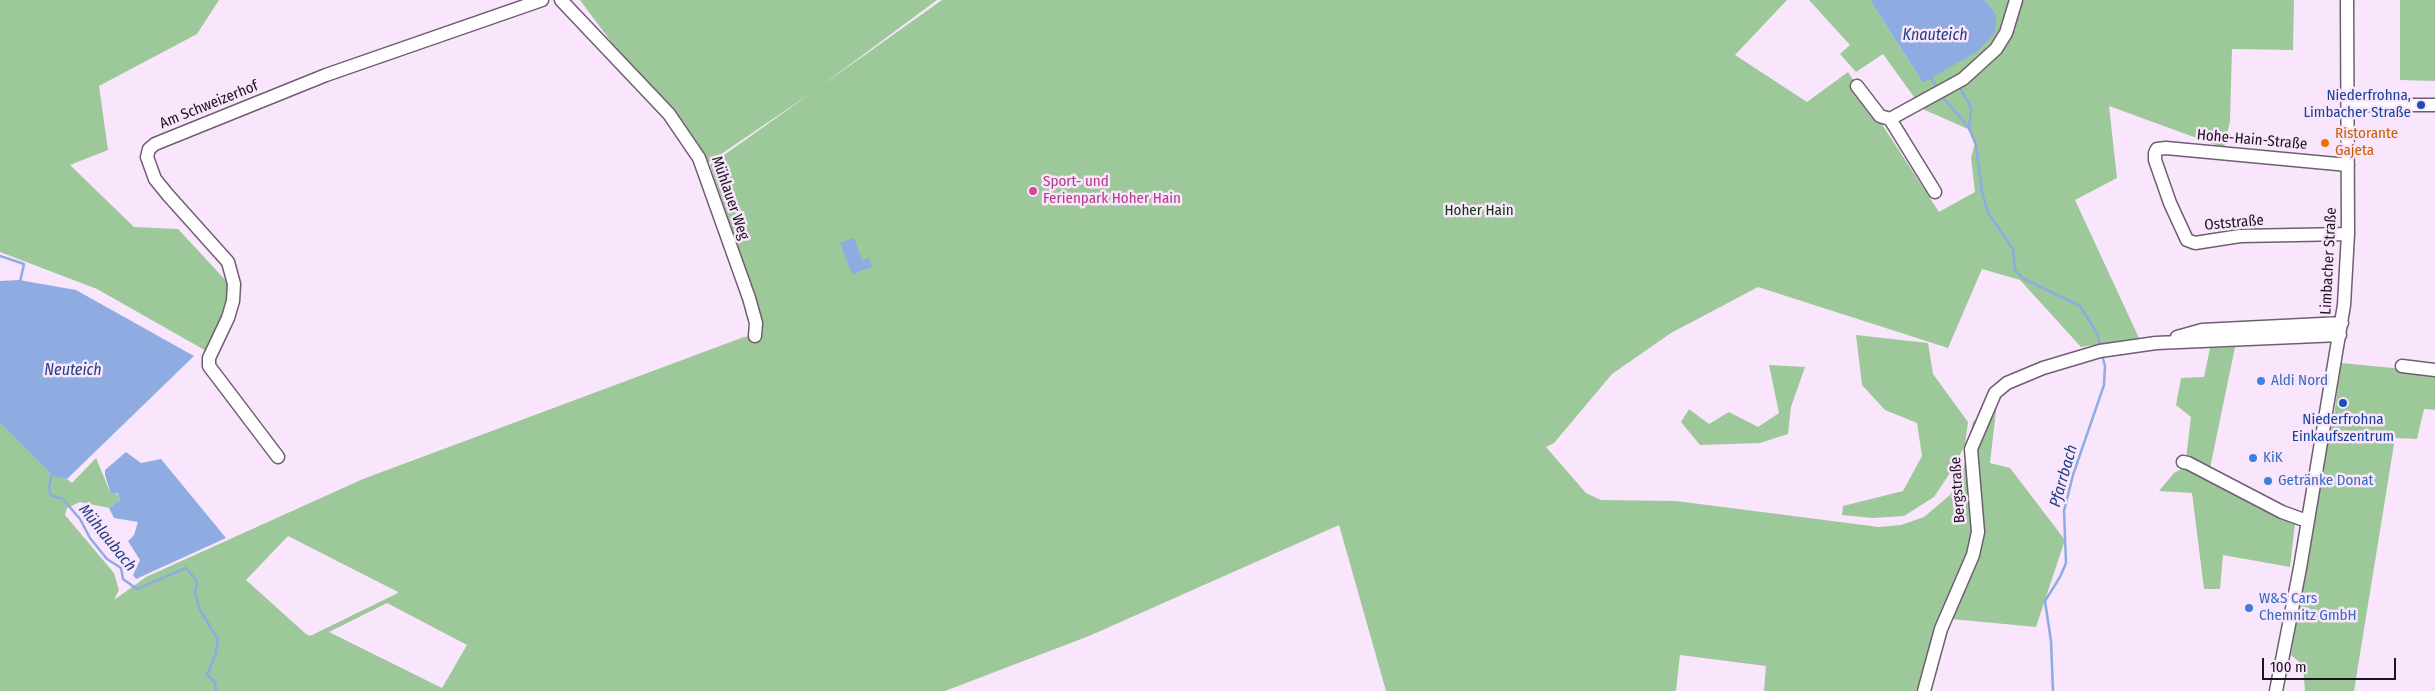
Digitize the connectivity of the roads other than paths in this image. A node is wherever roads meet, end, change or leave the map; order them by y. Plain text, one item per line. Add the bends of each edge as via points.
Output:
1 (542, 0) edge
2 (561, 0) edge
3 (2016, 0) edge
4 (2347, 0) edge
5 (1857, 86) dead end
6 (2348, 105) junction
7 (2435, 105) edge
8 (1890, 119) junction
9 (2155, 153) joint
10 (2348, 165) junction
11 (1935, 192) dead end
12 (2348, 234) junction
13 (2341, 329) junction
14 (755, 336) dead end
15 (2402, 366) dead end
16 (2435, 370) edge
17 (278, 456) dead end
18 (2183, 462) dead end
19 (2307, 521) junction
20 (1924, 691) edge
21 (2276, 691) edge

1 - 17 street, Am Schweizerhof via 326,75 149,149 147,157 156,179 228,262 234,284 233,301 209,358 209,366
2 - 14 street, Mühlauer Weg via 669,114 699,158 749,298 756,323
3 - 8 street via 2006,33 1996,50 1963,78
4 - 6 street, Limbacher Straße
5 - 8 street via 1880,116
6 - 7 street
6 - 10 street, Limbacher Straße
8 - 11 street
9 - 10 street, Hohe-Hain-Straße via 2157,149 2166,148
9 - 12 street, Oststraße via 2154,160 2187,240 2195,243 2240,236
10 - 12 street, Limbacher Straße
12 - 13 street, Limbacher Straße
13 - 19 street, Limbacher Straße
13 - 20 street, Bergstraße via 2156,343 2100,351 2007,383 1995,393 1971,450 1978,532 1942,629
15 - 16 street
18 - 19 street via 2282,512
19 - 21 street, Limbacher Straße

